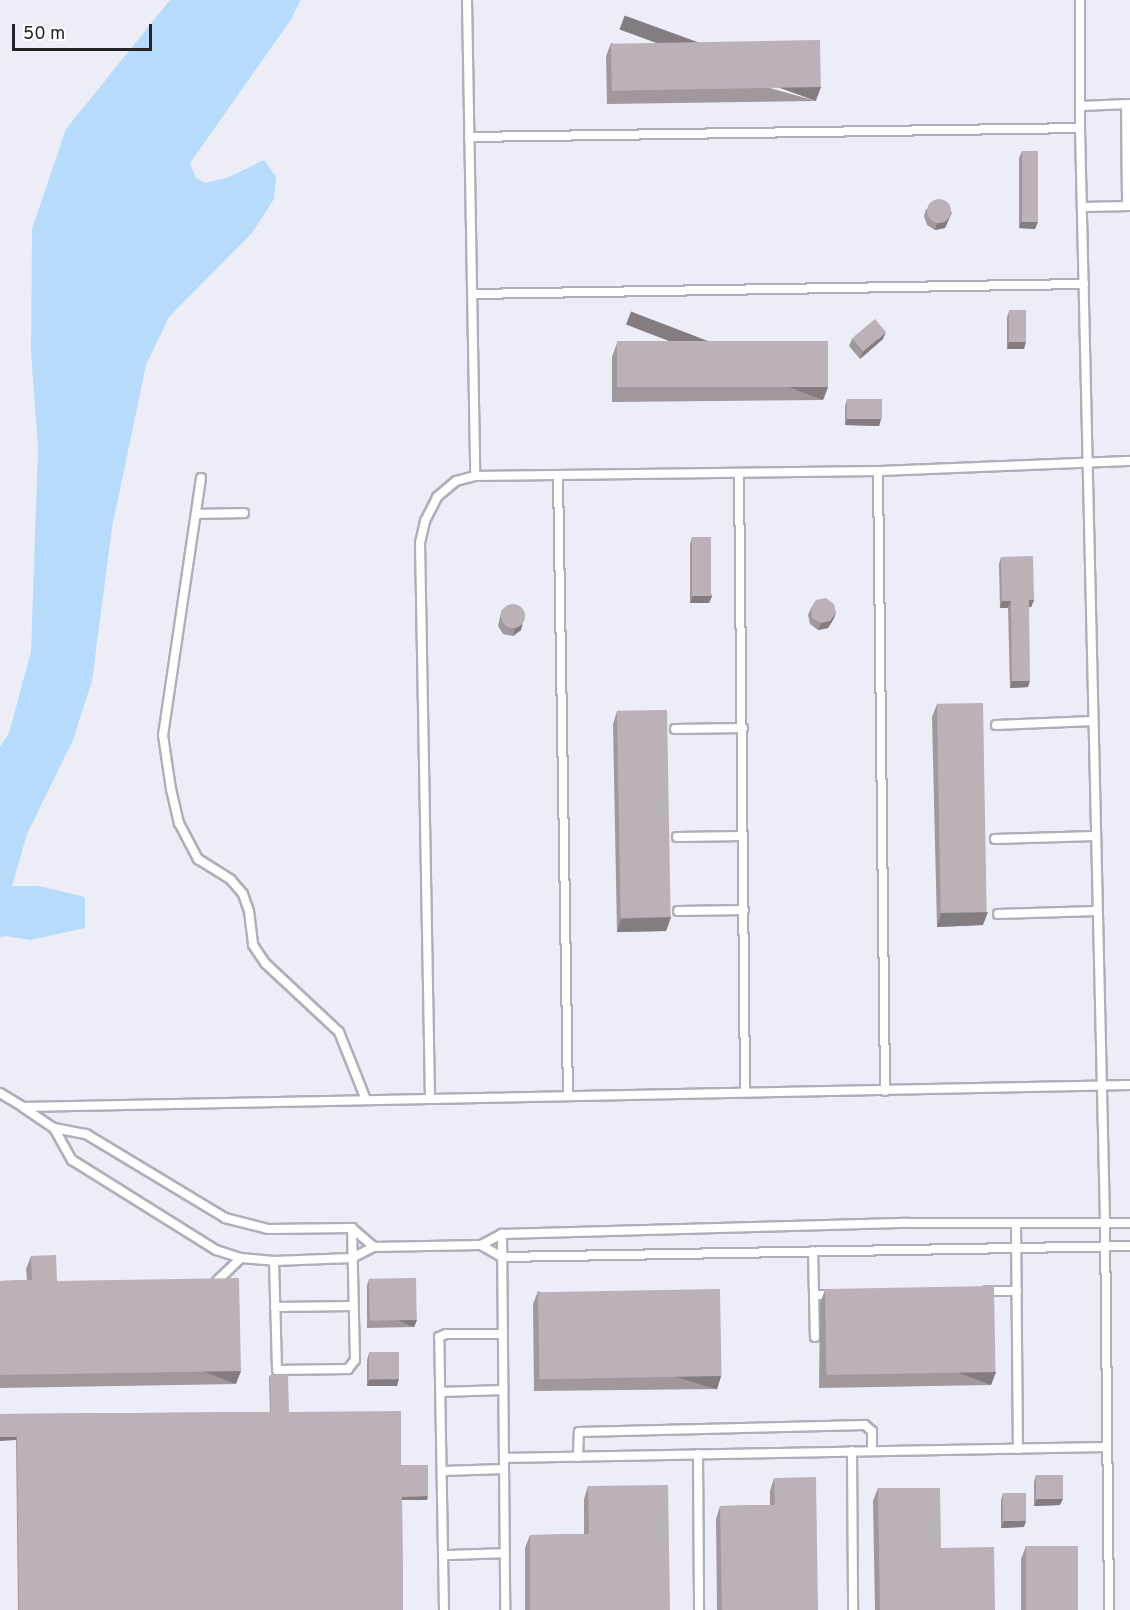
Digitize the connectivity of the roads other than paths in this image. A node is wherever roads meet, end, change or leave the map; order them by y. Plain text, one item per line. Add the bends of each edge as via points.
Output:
1 (467, 0) edge
2 (1080, 0) edge
3 (1128, 104) edge
4 (1081, 106) junction
5 (1080, 128) junction
6 (469, 137) junction
7 (1128, 206) edge
8 (1083, 207) junction
9 (1084, 284) junction
10 (472, 294) junction
11 (1130, 461) edge
12 (1088, 462) junction
13 (878, 471) junction
14 (739, 473) junction
15 (558, 475) junction
16 (475, 476) junction
17 (201, 478) dead end
18 (244, 513) dead end
19 (197, 514) junction
20 (1093, 721) junction
21 (996, 725) dead end
22 (743, 728) junction
23 (675, 729) dead end
24 (742, 836) junction
25 (1095, 836) junction
26 (677, 837) dead end
27 (995, 839) dead end
28 (744, 910) junction
29 (1096, 911) junction
30 (678, 912) dead end
31 (998, 914) dead end
32 (1101, 1086) junction
33 (1130, 1086) edge
34 (885, 1091) junction
35 (745, 1092) junction
36 (0, 1094) edge
37 (567, 1095) junction
38 (430, 1098) junction
39 (366, 1100) junction
40 (23, 1107) junction
41 (54, 1128) junction
42 (1130, 1223) edge
43 (1016, 1224) junction
44 (1105, 1224) junction
45 (352, 1228) junction
46 (502, 1234) junction
47 (481, 1245) junction
48 (1130, 1246) edge
49 (374, 1247) junction
50 (1105, 1247) junction
51 (1016, 1248) junction
52 (813, 1251) junction
53 (502, 1257) junction
54 (241, 1258) junction
55 (352, 1258) junction
56 (274, 1261) junction
57 (217, 1281) edge
58 (1017, 1291) junction
59 (981, 1292) edge
60 (814, 1295) junction
61 (838, 1295) edge
62 (352, 1306) junction
63 (275, 1307) junction
64 (503, 1334) junction
65 (815, 1337) dead end
66 (504, 1390) junction
67 (441, 1392) junction
68 (1106, 1447) junction
69 (1018, 1449) junction
70 (872, 1450) junction
71 (852, 1452) junction
72 (698, 1455) junction
73 (578, 1457) junction
74 (504, 1458) junction
75 (504, 1469) junction
76 (442, 1471) junction
77 (505, 1553) junction
78 (445, 1555) junction
79 (444, 1610) edge
80 (505, 1610) edge
81 (699, 1610) edge
82 (853, 1610) edge
83 (1109, 1610) edge

1 - 6 lane
2 - 4 lane
3 - 4 lane
3 - 7 lane
4 - 5 lane
5 - 6 lane
5 - 8 lane
6 - 10 lane
7 - 8 lane
8 - 9 lane
9 - 10 lane
9 - 12 lane
10 - 16 lane
11 - 12 lane
12 - 13 lane
12 - 20 lane
13 - 14 lane
13 - 34 lane
14 - 15 lane
14 - 22 lane
15 - 16 lane
15 - 37 lane
16 - 38 lane via 456,481 437,497 420,543
17 - 19 lane
18 - 19 lane
19 - 39 lane via 163,735 179,823 198,859 231,880 243,894 253,945 265,963 339,1032
20 - 21 lane
20 - 25 lane
22 - 23 lane
22 - 24 lane
24 - 26 lane
24 - 28 lane
25 - 27 lane
25 - 29 lane
28 - 30 lane
28 - 35 lane
29 - 31 lane
29 - 32 lane
32 - 33 lane
32 - 34 lane
32 - 44 lane
34 - 35 lane
35 - 37 lane
36 - 40 lane
37 - 38 lane
38 - 39 lane
39 - 40 lane
40 - 41 lane
41 - 45 lane via 86,1134 225,1218 268,1229
41 - 54 lane via 72,1160 216,1250
42 - 44 lane
43 - 44 lane
43 - 46 lane via 908,1223
43 - 51 lane
44 - 50 lane
45 - 49 lane
45 - 55 lane
46 - 47 lane
46 - 53 lane
47 - 49 lane
47 - 53 lane
48 - 50 lane
49 - 55 lane
50 - 51 lane
50 - 68 lane
51 - 52 lane
51 - 58 lane
52 - 53 lane
52 - 60 lane
53 - 64 lane
54 - 56 lane
54 - 57 lane
55 - 56 lane
55 - 62 lane
56 - 63 lane
58 - 59 lane
58 - 69 lane
60 - 61 lane
60 - 65 lane
62 - 63 lane
62 - 63 lane via 353,1365 348,1369 287,1370 277,1370
64 - 66 lane
64 - 67 lane via 441,1335
66 - 67 lane
66 - 74 lane
67 - 76 lane
68 - 69 lane
68 - 83 lane
69 - 70 lane
70 - 71 lane
70 - 73 lane via 872,1431 865,1425 579,1432
71 - 72 lane
71 - 82 lane
72 - 73 lane
72 - 81 lane
73 - 74 lane
74 - 75 lane
75 - 76 lane
75 - 77 lane
76 - 78 lane
77 - 78 lane
77 - 80 lane
78 - 79 lane

